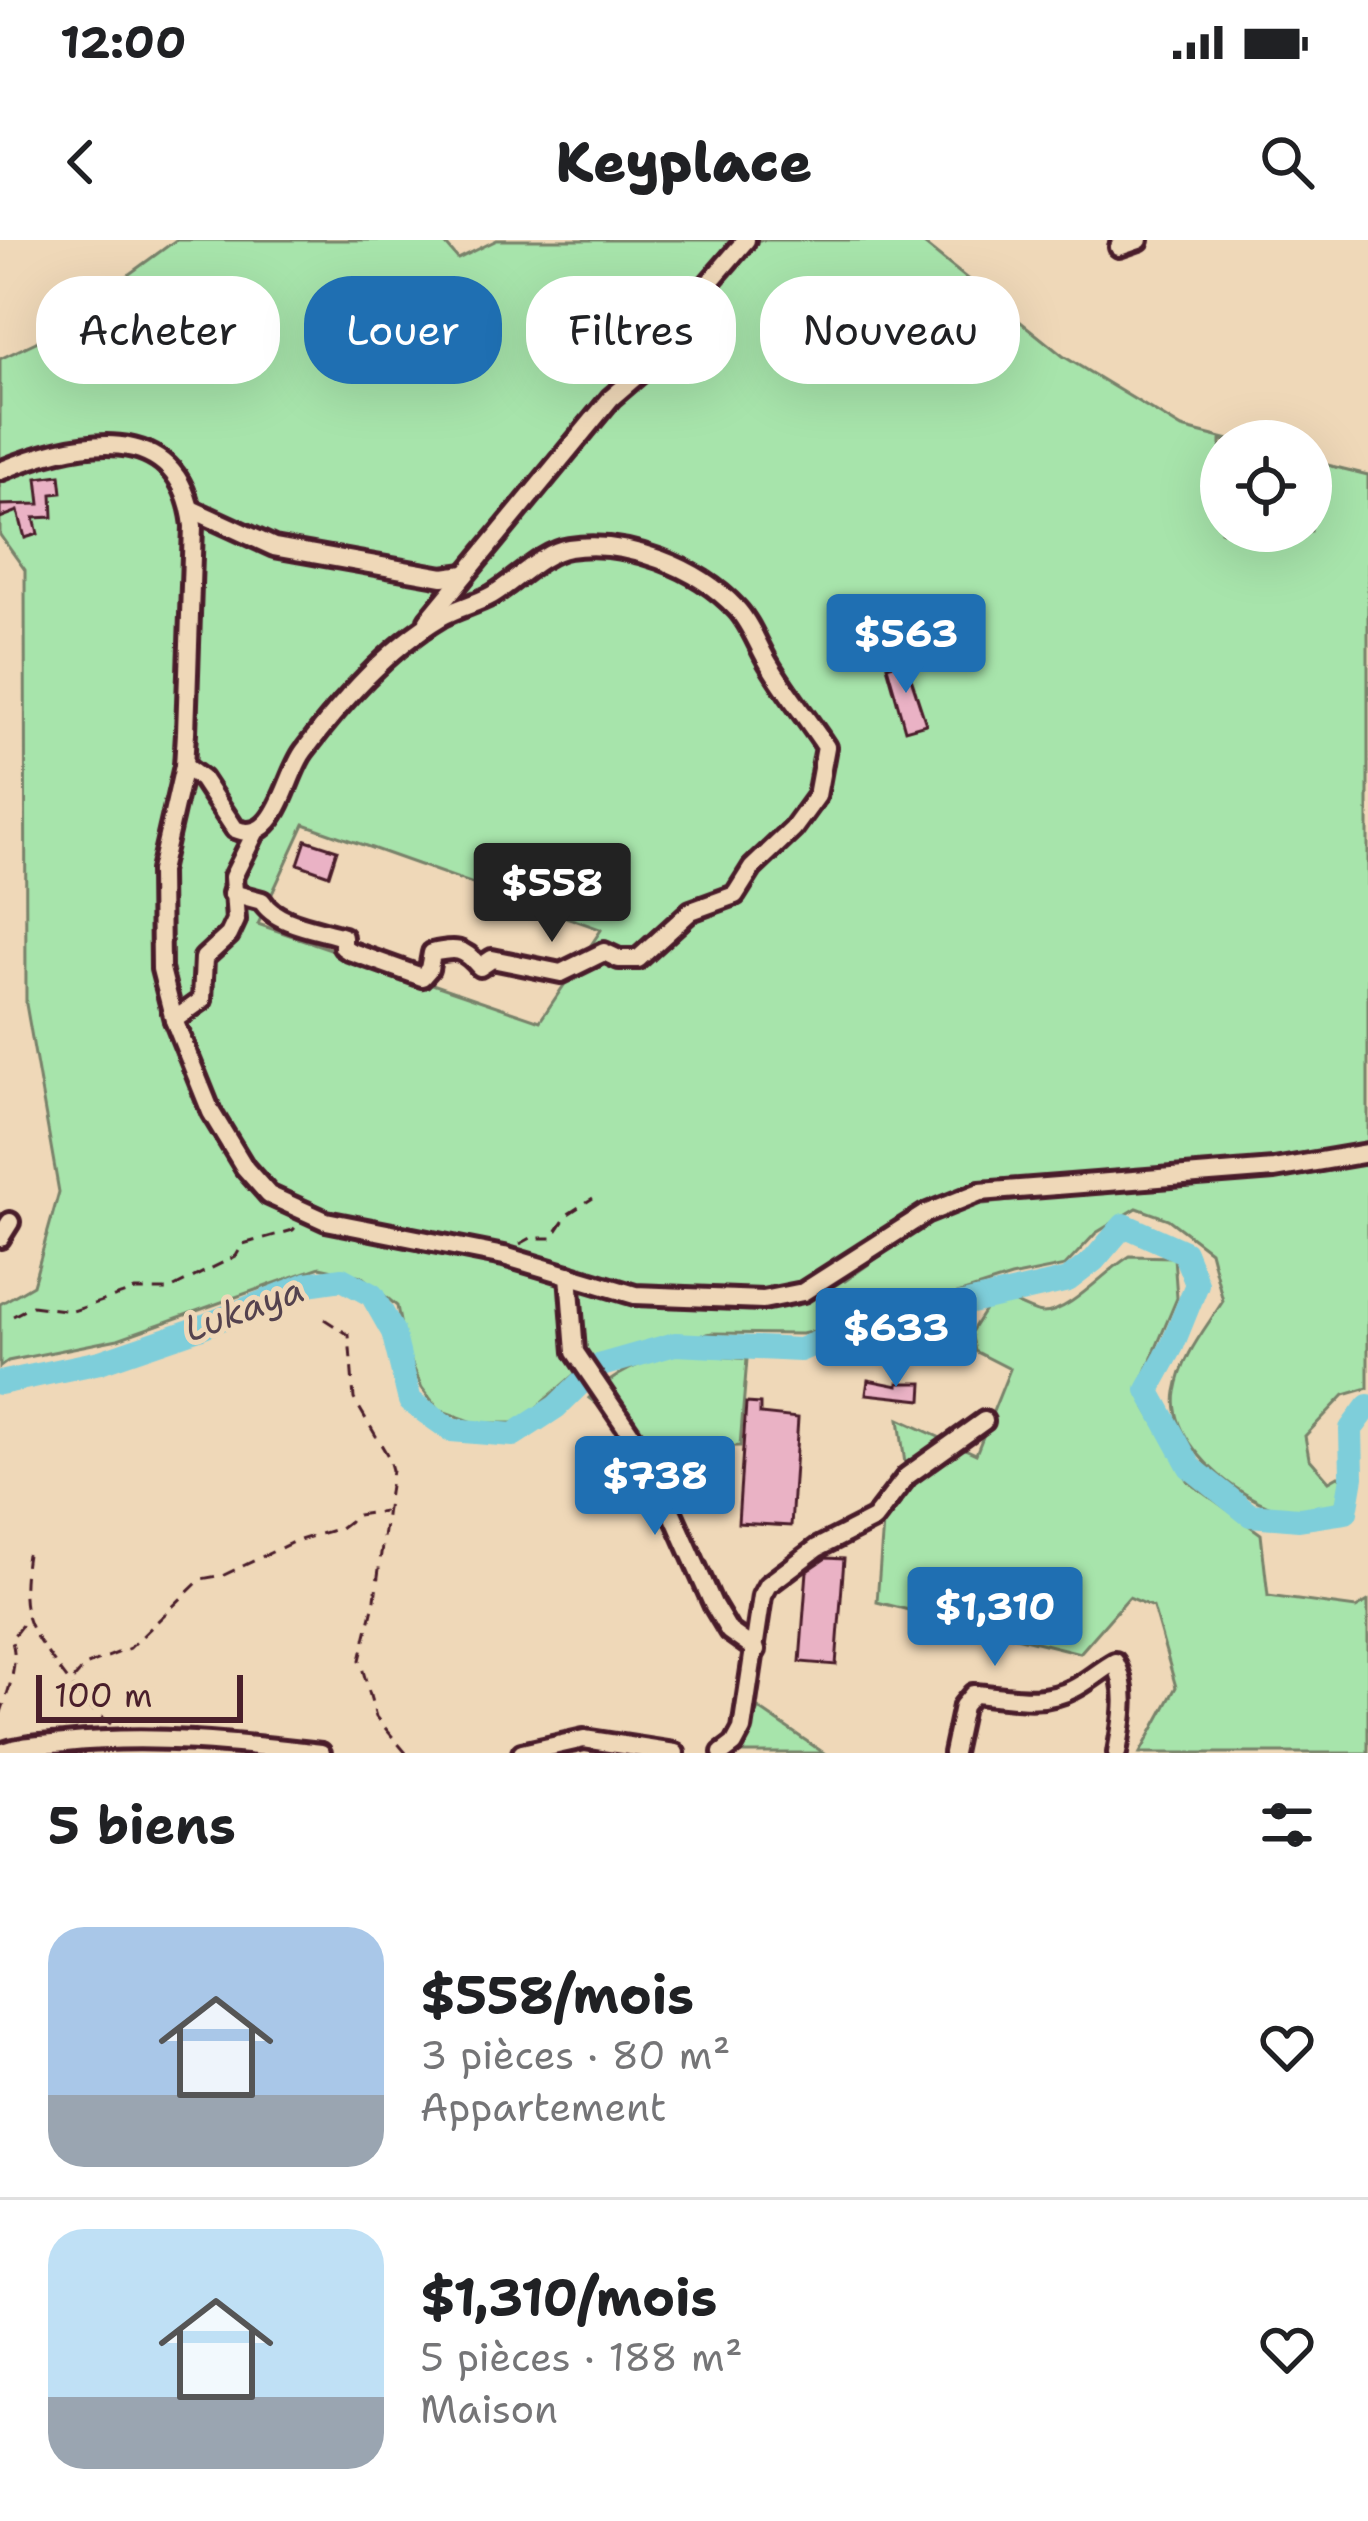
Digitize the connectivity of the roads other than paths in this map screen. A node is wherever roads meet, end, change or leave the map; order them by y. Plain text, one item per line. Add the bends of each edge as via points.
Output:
1 (746, 240) edge
2 (1139, 240) edge
3 (1119, 247) dead end
4 (0, 471) edge
5 (190, 509) junction
6 (465, 574) junction
7 (416, 634) junction
8 (184, 766) junction
9 (255, 832) junction
10 (232, 892) junction
11 (174, 1020) junction
12 (1368, 1154) edge
13 (10, 1222) dead end
14 (0, 1238) edge
15 (569, 1275) junction
16 (984, 1421) dead end
17 (756, 1650) junction
18 (0, 1753) edge
19 (321, 1753) edge
20 (522, 1753) edge
21 (675, 1753) edge
22 (722, 1753) edge
23 (953, 1753) edge
24 (1118, 1753) edge

1 - 6 street via 689,306 661,355 611,398
2 - 3 street
4 - 5 street via 98,443 128,446 176,476
5 - 6 street via 274,547 442,577
5 - 8 street
6 - 7 street
7 - 9 street via 326,723 296,761 271,820
7 - 10 street via 565,548 654,558 738,610 826,747 817,796 735,895 691,911 638,958 604,952 561,973 492,958 480,967 456,948 432,953 426,976 415,975
8 - 9 street via 235,829
8 - 11 street via 160,871 160,969
9 - 10 street
10 - 11 street via 236,920 204,958 202,1000
11 - 15 street via 235,1155 269,1195 369,1232
12 - 15 street via 980,1192 925,1214 788,1297 673,1299
13 - 14 street
15 - 17 street via 575,1352 649,1461 729,1631
16 - 17 street via 908,1475 874,1519 817,1547 768,1585
17 - 22 street via 742,1729
18 - 19 street via 128,1737
20 - 21 street via 584,1739
23 - 24 street via 973,1694 1052,1697 1115,1662 1124,1705

